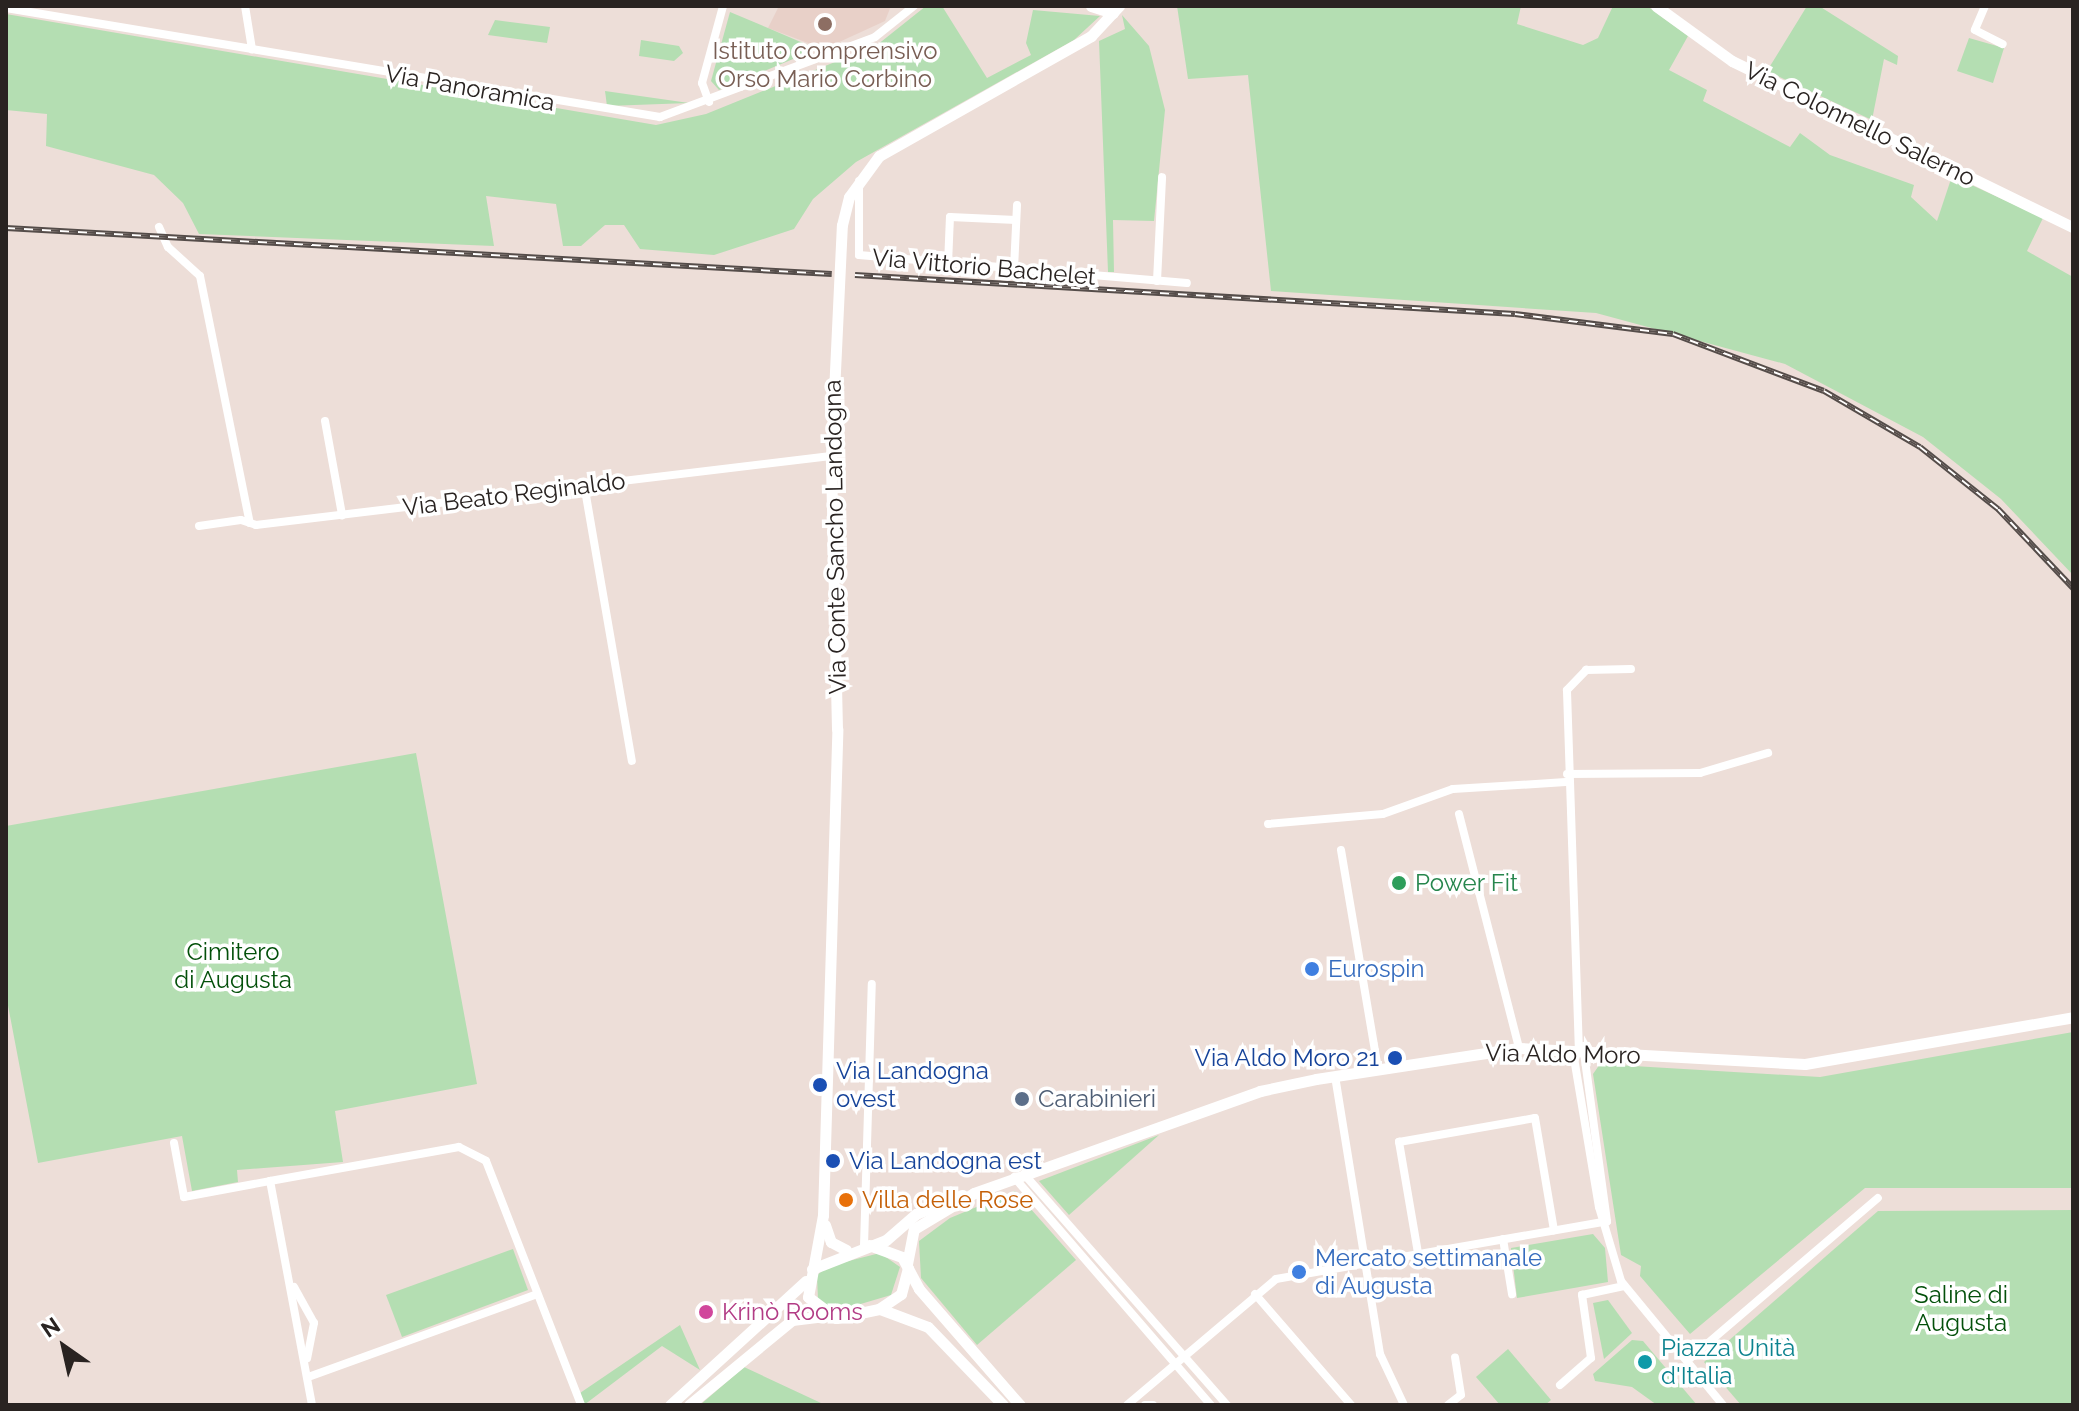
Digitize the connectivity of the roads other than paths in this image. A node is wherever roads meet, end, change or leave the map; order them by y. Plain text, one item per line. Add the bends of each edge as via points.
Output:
1 (245, 6) edge
2 (723, 6) edge
3 (914, 6) edge
4 (1091, 6) edge
5 (1656, 6) edge
6 (1985, 6) edge
7 (6, 8) edge
8 (1116, 10) edge
9 (2003, 44) dead end
10 (252, 49) junction
11 (709, 102) junction
12 (1162, 177) dead end
13 (858, 181) junction
14 (1017, 205) dead end
15 (1016, 220) junction
16 (159, 227) dead end
17 (2073, 227) edge
18 (948, 264) junction
19 (1014, 269) junction
20 (1157, 281) junction
21 (1187, 283) dead end
22 (325, 421) dead end
23 (831, 456) junction
24 (584, 484) junction
25 (342, 515) junction
26 (250, 523) junction
27 (199, 526) dead end
28 (1631, 669) dead end
29 (1768, 753) dead end
30 (632, 761) dead end
31 (1566, 778) junction
32 (1459, 814) dead end
33 (1268, 824) dead end
34 (1341, 850) dead end
35 (872, 984) dead end
36 (2073, 1017) edge
37 (1519, 1048) junction
38 (1579, 1053) junction
39 (1378, 1068) junction
40 (1335, 1076) junction
41 (174, 1143) dead end
42 (1019, 1176) junction
43 (272, 1181) junction
44 (974, 1193) junction
45 (1878, 1198) dead end
46 (823, 1215) junction
47 (1607, 1221) junction
48 (1554, 1230) junction
49 (1503, 1239) junction
50 (866, 1245) junction
51 (846, 1250) junction
52 (1418, 1253) junction
53 (1365, 1262) junction
54 (908, 1266) junction
55 (808, 1275) junction
56 (1624, 1286) junction
57 (537, 1294) junction
58 (1255, 1294) junction
59 (1512, 1294) dead end
60 (879, 1309) junction
61 (825, 1316) junction
62 (1184, 1355) junction
63 (1455, 1357) dead end
64 (1687, 1361) junction
65 (1175, 1364) junction
66 (311, 1376) junction
67 (1560, 1385) dead end
68 (314, 1405) edge
69 (581, 1405) edge
70 (670, 1405) edge
71 (689, 1405) edge
72 (1003, 1405) edge
73 (1020, 1405) edge
74 (1127, 1405) edge
75 (1145, 1405) edge
76 (1153, 1405) edge
77 (1211, 1405) edge
78 (1227, 1405) edge
79 (1351, 1405) edge
80 (1404, 1405) edge
81 (1448, 1405) edge
82 (1723, 1405) edge

1 - 10 street
2 - 11 street via 702,83
3 - 11 street, Via Panoramica via 875,37
4 - 8 main road
5 - 17 main road, Via Colonnello Salerno via 1732,61
6 - 9 street via 1975,30
7 - 10 street, Via Panoramica
8 - 13 main road, Via Conte Sancho Landogna via 1091,36 901,141
10 - 11 street, Via Panoramica via 602,112 660,117
12 - 20 street
13 - 18 street, Via Vittorio Bachelet via 864,190 859,255
13 - 23 main road, Via Conte Sancho Landogna via 842,225
14 - 15 street
15 - 18 street via 950,217
15 - 19 street
16 - 26 street via 168,247 200,276
18 - 19 street, Via Vittorio Bachelet
19 - 20 street, Via Vittorio Bachelet
20 - 21 street, Via Vittorio Bachelet
22 - 25 street
23 - 24 street, Via Beato Reginaldo
23 - 46 main road, Via Conte Sancho Landogna via 837,729
24 - 25 street, Via Beato Reginaldo
24 - 30 street
25 - 26 street, Via Beato Reginaldo
26 - 27 street, Via Beato Reginaldo
28 - 31 street via 1586,670 1570,681
29 - 31 street via 1700,773
31 - 33 street via 1453,789 1383,814
31 - 38 street
32 - 37 street
34 - 39 street
35 - 50 street
36 - 38 main road, Via Aldo Moro via 1805,1064
37 - 38 main road, Via Aldo Moro
37 - 39 main road, Via Aldo Moro
38 - 47 street
39 - 40 main road, Via Aldo Moro
40 - 42 main road, Via Aldo Moro via 1260,1091
40 - 53 street
41 - 43 street via 184,1197
42 - 44 main road, Via Aldo Moro
42 - 62 street
42 - 65 street
43 - 57 street via 448,1148 474,1151 486,1161
43 - 66 street via 294,1290 314,1323 307,1346
43 - 68 street
44 - 50 main road via 947,1199
44 - 54 main road via 914,1229
45 - 64 street
46 - 51 main road via 826,1236
46 - 55 main road, Via Conte Sancho Landogna
47 - 48 street
47 - 56 street
48 - 49 street
48 - 52 street via 1535,1118 1399,1142
49 - 52 street
49 - 59 street
50 - 51 main road
50 - 54 main road via 888,1247
51 - 55 main road
52 - 53 street
53 - 58 street via 1292,1274
53 - 80 street via 1380,1354
54 - 60 main road via 901,1294
54 - 73 main road via 919,1289
55 - 61 main road via 811,1304
55 - 70 main road
56 - 64 street
56 - 67 street via 1582,1295 1591,1358
57 - 66 street
57 - 69 street
58 - 62 street
58 - 79 street
60 - 61 main road
60 - 72 main road via 928,1327
61 - 71 main road via 792,1320
62 - 65 street
62 - 78 street
63 - 81 street via 1461,1395
64 - 82 street
65 - 74 street
65 - 77 street
66 - 68 street
75 - 76 street

